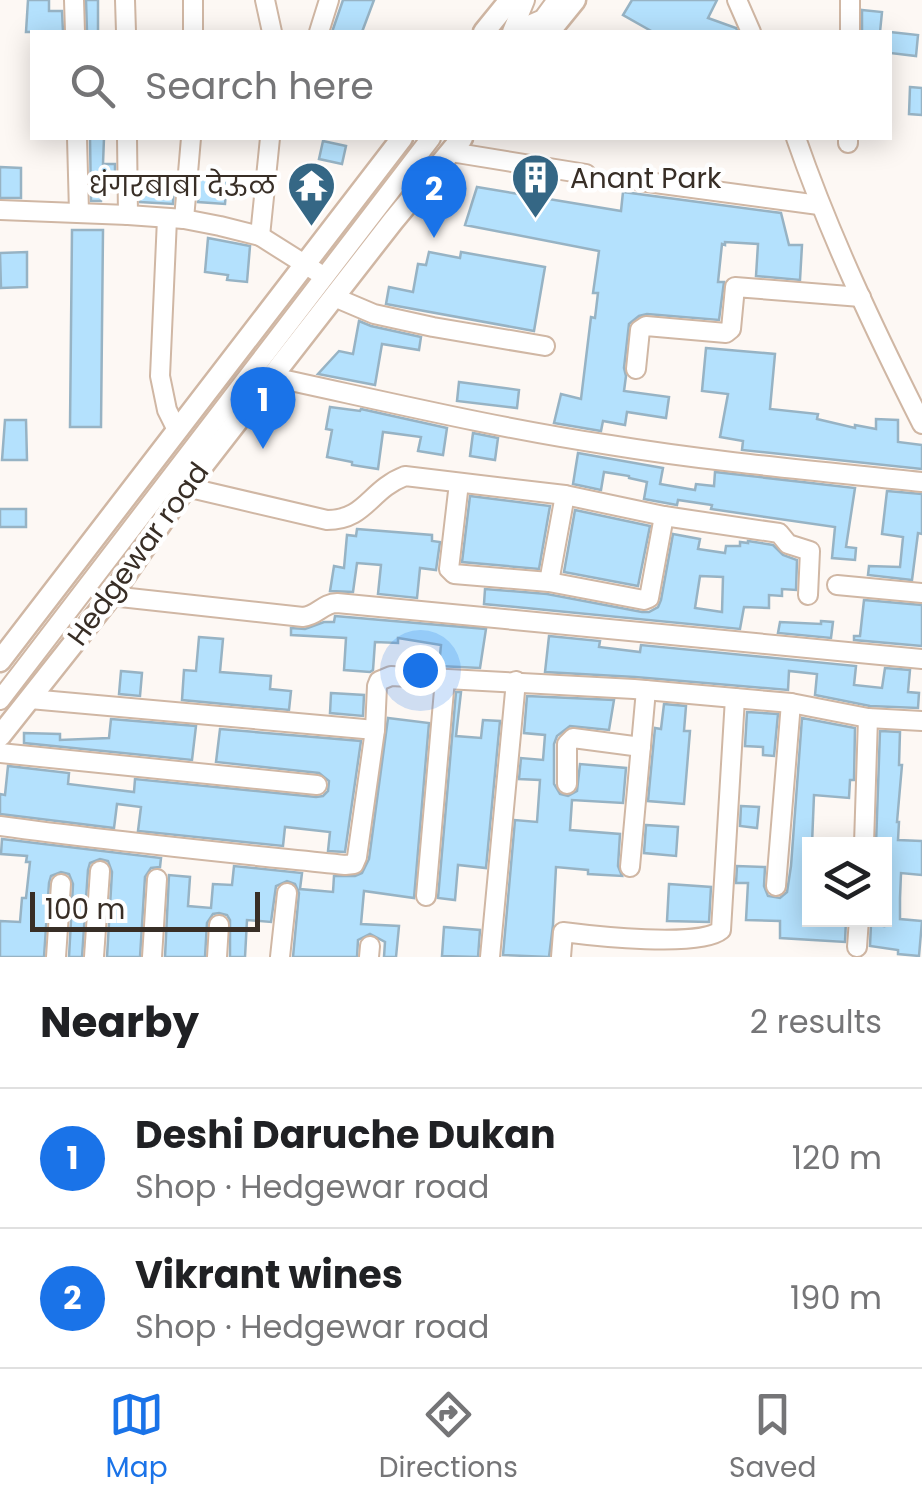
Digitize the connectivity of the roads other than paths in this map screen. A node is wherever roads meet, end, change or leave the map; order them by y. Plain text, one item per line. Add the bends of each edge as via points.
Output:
1 (74, 0) edge
2 (126, 0) edge
3 (193, 0) edge
4 (265, 0) edge
5 (329, 0) edge
6 (510, 0) edge
7 (524, 0) edge
8 (558, 0) edge
9 (575, 0) edge
10 (737, 0) edge
11 (850, 0) edge
12 (75, 30) edge
13 (126, 30) edge
14 (194, 30) edge
15 (272, 30) edge
16 (319, 30) edge
17 (486, 30) edge
18 (513, 30) edge
19 (517, 30) edge
20 (550, 30) edge
21 (750, 30) edge
22 (850, 30) edge
23 (77, 140) edge
24 (127, 140) edge
25 (191, 140) edge
26 (270, 140) edge
27 (400, 140) edge
28 (430, 140) edge
29 (797, 140) edge
30 (456, 145) edge
31 (586, 174) dead end
32 (640, 181) dead end
33 (819, 206) junction
34 (0, 210) edge
35 (79, 212) junction
36 (128, 215) junction
37 (176, 219) junction
38 (260, 236) junction
39 (304, 263) junction
40 (332, 287) junction
41 (861, 297) junction
42 (546, 346) dead end
43 (636, 369) dead end
44 (272, 377) junction
45 (916, 400) edge
46 (922, 424) edge
47 (177, 430) junction
48 (922, 482) edge
49 (459, 483) junction
50 (186, 487) junction
51 (565, 495) junction
52 (664, 516) junction
53 (549, 582) junction
54 (837, 585) dead end
55 (922, 594) edge
56 (808, 595) dead end
57 (111, 596) junction
58 (922, 659) edge
59 (0, 661) edge
60 (446, 679) junction
61 (516, 681) junction
62 (646, 690) junction
63 (735, 698) junction
64 (30, 699) junction
65 (0, 700) edge
66 (791, 704) junction
67 (868, 718) junction
68 (922, 721) edge
69 (375, 730) junction
70 (0, 736) edge
71 (641, 748) junction
72 (0, 754) edge
73 (567, 784) dead end
74 (317, 785) dead end
75 (0, 826) edge
76 (864, 837) edge
77 (630, 867) dead end
78 (100, 871) dead end
79 (157, 879) dead end
80 (61, 884) dead end
81 (776, 886) dead end
82 (287, 893) dead end
83 (426, 896) dead end
84 (220, 925) dead end
85 (859, 927) edge
86 (670, 947) edge
87 (856, 947) dead end
88 (612, 948) edge
89 (56, 957) edge
90 (94, 957) edge
91 (152, 957) edge
92 (217, 957) edge
93 (280, 957) edge
94 (490, 957) edge
95 (561, 957) edge

1 - 12 street
2 - 13 street
3 - 14 street
4 - 15 street
5 - 16 street
6 - 17 main road
7 - 18 street
8 - 19 street via 544,19
9 - 20 main road
10 - 21 street
11 - 22 street
23 - 35 street
24 - 36 street
25 - 37 street
26 - 38 street
27 - 39 main road, Hedgewar road
28 - 40 street
29 - 33 street
30 - 31 street
30 - 40 main road, Hedgewar road
32 - 33 street
33 - 41 street
34 - 35 street
35 - 36 street
36 - 37 street
37 - 38 street
37 - 47 street via 160,376
38 - 39 street
39 - 40 street
39 - 47 main road, Hedgewar road
40 - 42 street via 374,314
40 - 44 main road, Hedgewar road
40 - 65 street
41 - 43 street via 734,288 731,329 646,326
41 - 45 street
44 - 48 street via 612,446
44 - 50 main road, Hedgewar road
45 - 46 street
47 - 59 main road, Hedgewar road
49 - 50 street via 404,476 338,520
49 - 51 street
49 - 53 street via 449,569
50 - 57 main road, Hedgewar road
51 - 52 street
51 - 53 street
52 - 53 street via 649,598
52 - 56 street via 780,534 788,544 807,548
54 - 55 street
57 - 58 street via 303,616 336,603
57 - 64 main road, Hedgewar road
60 - 61 street
60 - 69 street via 379,681
60 - 83 street
61 - 62 street
61 - 94 street
62 - 63 street
62 - 71 street
63 - 66 street
63 - 86 street via 721,930
64 - 69 street
64 - 70 main road, Hedgewar road
66 - 67 street
66 - 81 street
67 - 68 street
67 - 76 street
69 - 75 street via 354,864
71 - 73 street via 573,738 567,744
71 - 77 street
72 - 74 street
78 - 90 street
79 - 91 street
80 - 89 street
82 - 93 street
84 - 92 street
85 - 87 street
86 - 88 street
88 - 95 street via 563,932

